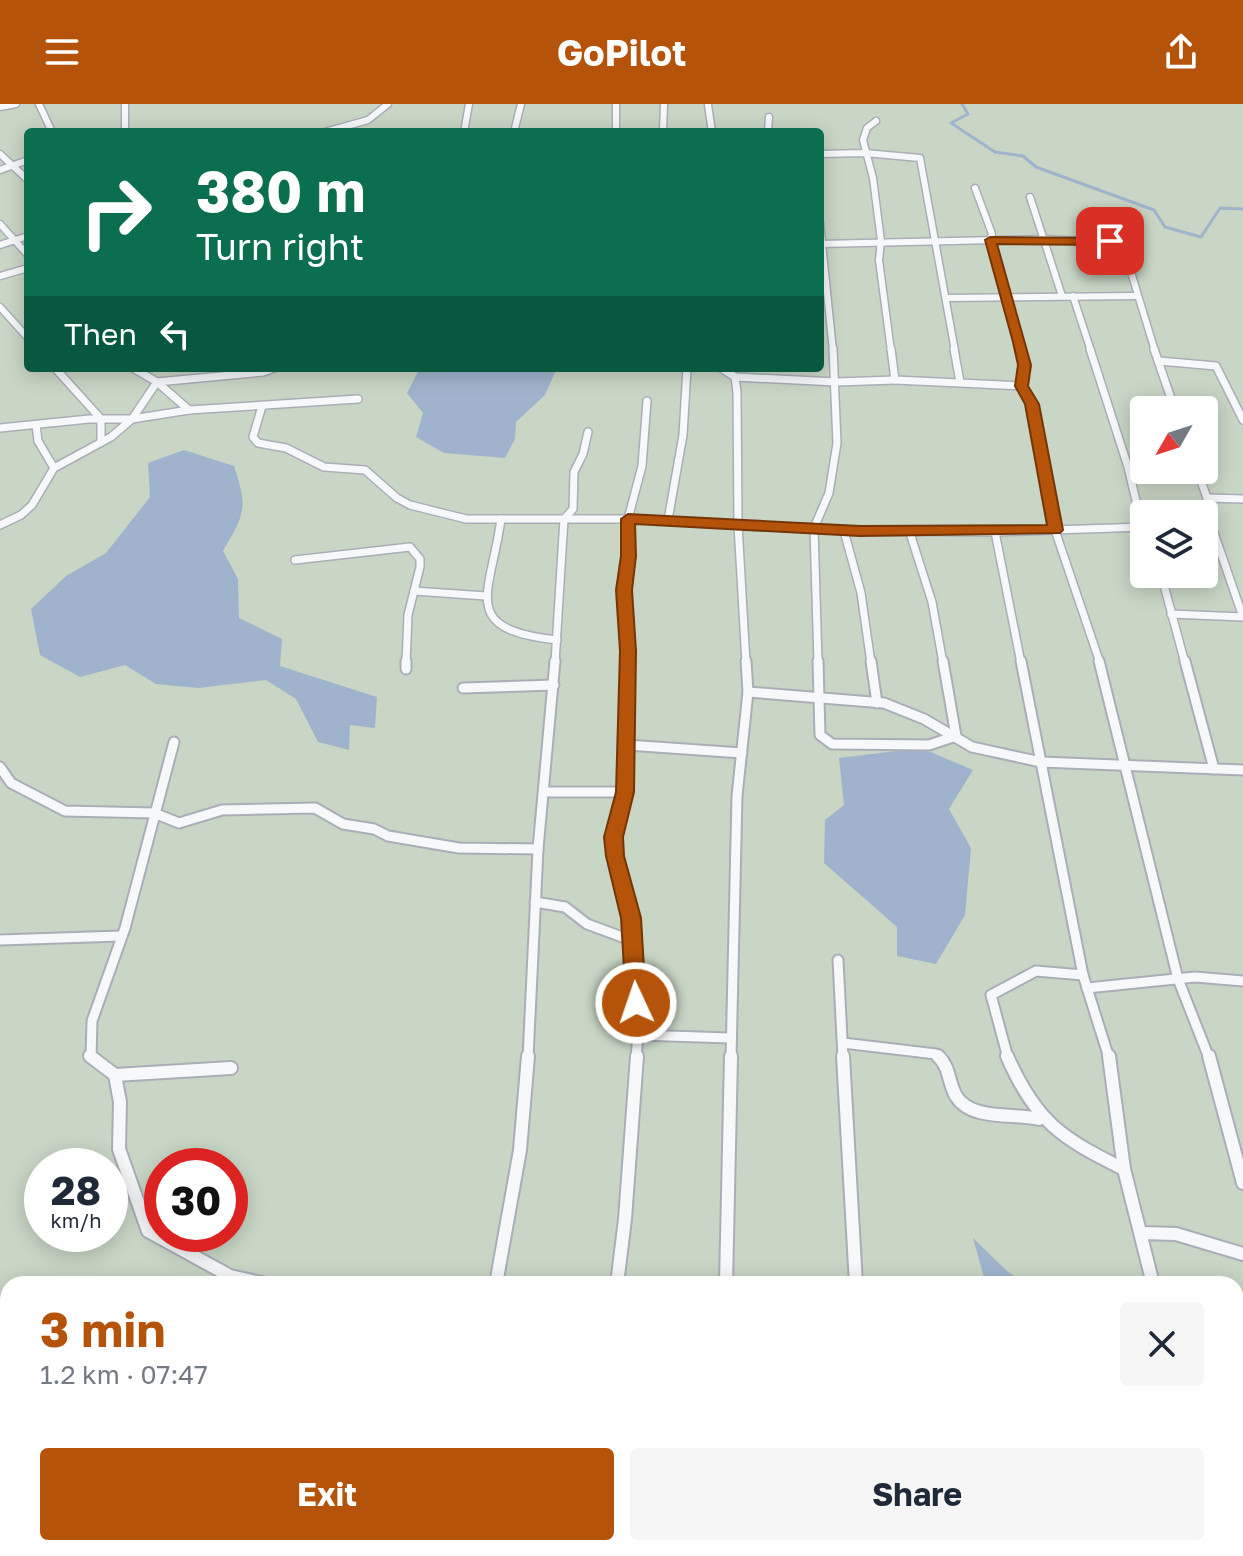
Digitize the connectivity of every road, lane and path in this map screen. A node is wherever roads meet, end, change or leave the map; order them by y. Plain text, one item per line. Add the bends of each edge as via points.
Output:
1 (16, 104) edge
2 (39, 104) edge
3 (125, 104) edge
4 (388, 104) edge
5 (469, 104) edge
6 (521, 104) edge
7 (616, 104) edge
8 (664, 104) edge
9 (708, 105) edge
10 (0, 107) edge
11 (769, 117) dead end
12 (876, 121) dead end
13 (50, 128) edge
14 (125, 128) edge
15 (338, 128) edge
16 (465, 128) edge
17 (515, 128) edge
18 (616, 128) edge
19 (663, 128) edge
20 (711, 128) edge
21 (768, 128) edge
22 (865, 153) junction
23 (0, 154) edge
24 (824, 154) edge
25 (24, 161) edge
26 (12, 165) junction
27 (0, 170) edge
28 (24, 176) edge
29 (975, 188) dead end
30 (1030, 197) dead end
31 (0, 224) edge
32 (24, 237) edge
33 (1045, 239) junction
34 (15, 240) junction
35 (990, 240) junction
36 (881, 241) junction
37 (934, 241) junction
38 (824, 244) edge
39 (0, 245) edge
40 (24, 250) edge
41 (24, 269) edge
42 (0, 276) edge
43 (824, 278) edge
44 (1006, 296) junction
45 (1062, 296) junction
46 (1073, 296) junction
47 (1136, 296) junction
48 (947, 298) junction
49 (0, 307) edge
50 (24, 334) edge
51 (1159, 361) junction
52 (59, 372) edge
53 (140, 372) edge
54 (263, 372) edge
55 (687, 372) edge
56 (727, 372) edge
57 (735, 377) junction
58 (895, 380) junction
59 (157, 382) junction
60 (836, 382) junction
61 (960, 382) junction
62 (1021, 386) junction
63 (1170, 396) edge
64 (358, 399) dead end
65 (647, 401) dead end
66 (262, 406) junction
67 (189, 410) junction
68 (101, 419) junction
69 (132, 419) junction
70 (1243, 420) edge
71 (36, 425) junction
72 (0, 428) edge
73 (588, 432) dead end
74 (101, 442) junction
75 (54, 468) junction
76 (1202, 484) edge
77 (1207, 498) joint
78 (1243, 499) edge
79 (1136, 500) edge
80 (501, 519) junction
81 (564, 519) junction
82 (628, 519) junction
83 (668, 520) junction
84 (0, 525) edge
85 (738, 525) junction
86 (814, 528) junction
87 (1130, 529) edge
88 (909, 530) junction
89 (1055, 530) junction
90 (844, 531) junction
91 (995, 532) junction
92 (1218, 555) edge
93 (295, 560) dead end
94 (1164, 588) edge
95 (414, 591) junction
96 (486, 596) junction
97 (1171, 614) junction
98 (1243, 617) edge
99 (557, 640) junction
100 (406, 669) dead end
101 (554, 685) junction
102 (463, 688) dead end
103 (748, 692) junction
104 (821, 696) junction
105 (877, 703) junction
106 (956, 736) junction
107 (174, 742) dead end
108 (627, 745) junction
109 (742, 753) junction
110 (1041, 762) junction
111 (0, 767) edge
112 (1127, 767) junction
113 (1214, 769) junction
114 (1243, 770) edge
115 (544, 792) junction
116 (625, 792) junction
117 (154, 813) junction
118 (538, 849) junction
119 (535, 902) junction
120 (120, 936) junction
121 (0, 940) edge
122 (633, 941) junction
123 (838, 960) dead end
124 (1083, 975) junction
125 (1178, 979) junction
126 (1243, 981) edge
127 (1087, 988) junction
128 (638, 1035) junction
129 (730, 1038) junction
130 (843, 1043) junction
131 (231, 1068) dead end
132 (115, 1075) junction
133 (1042, 1121) junction
134 (1229, 1125) junction
135 (1243, 1126) edge
136 (1124, 1169) junction
137 (1243, 1183) edge
138 (1142, 1233) junction
139 (1243, 1254) edge
140 (230, 1276) edge
141 (497, 1276) edge
142 (618, 1276) edge
143 (726, 1276) edge
144 (856, 1276) edge
145 (1151, 1276) edge

1 - 10 street
2 - 13 street
3 - 14 street
4 - 15 street via 382,113
5 - 16 street
6 - 17 street
7 - 18 street
8 - 19 street
9 - 20 street
11 - 21 street
12 - 22 street via 864,134
22 - 24 street
22 - 36 street
22 - 37 street via 920,158
23 - 26 street
25 - 26 street
26 - 27 street
26 - 28 street
29 - 35 street
30 - 33 street
31 - 34 street
32 - 34 street
33 - 35 street
33 - 45 street
33 - 47 street via 1115,243 1124,249
34 - 39 street
34 - 40 street
35 - 37 street
35 - 44 street
36 - 37 street
36 - 38 street
36 - 58 street
37 - 48 street
41 - 42 street
43 - 60 street
44 - 45 street
44 - 48 street
44 - 62 street via 1025,365
45 - 46 street
46 - 47 street
46 - 79 street
47 - 51 street
48 - 61 street
49 - 50 street
51 - 63 street
51 - 70 street via 1216,366
52 - 68 street
53 - 59 street
54 - 59 street
55 - 83 street via 683,435
56 - 57 street
57 - 60 street
57 - 85 street
58 - 60 street
58 - 61 street
59 - 67 street
59 - 69 street
60 - 86 street via 836,452 829,493
61 - 62 street
62 - 89 street via 1032,404
64 - 66 street
65 - 82 street via 642,466
66 - 67 street
66 - 80 street via 253,437 258,443 286,448 331,469 365,470 397,498 437,514
67 - 69 street
68 - 69 street
68 - 71 street
68 - 74 street
69 - 74 street
71 - 72 street
71 - 75 street via 38,441
73 - 81 street via 574,472 573,509
74 - 75 street
75 - 84 street via 32,505
76 - 77 street
77 - 78 street
80 - 81 street
80 - 96 street
81 - 82 street
81 - 99 street
82 - 83 street
82 - 108 street
83 - 85 street
85 - 86 street
85 - 103 street
86 - 90 street
86 - 104 street
87 - 89 street
88 - 90 street
88 - 91 street
88 - 106 street via 932,602
89 - 91 street
89 - 112 street via 1096,647
90 - 105 street via 861,593
91 - 110 street
92 - 98 street
93 - 95 street via 410,547 420,559
94 - 97 street
95 - 96 street
95 - 100 street
96 - 99 street via 491,615 507,632
97 - 98 street
97 - 113 street
99 - 101 street
101 - 102 street
101 - 115 street
103 - 104 street
103 - 109 street
104 - 105 street
104 - 106 street via 820,735 827,743 929,745
105 - 106 street via 902,708
106 - 110 street via 972,747
107 - 117 street
108 - 109 street
108 - 116 street
109 - 129 street
110 - 112 street
110 - 124 street
111 - 117 street via 11,783 65,811
112 - 113 street
112 - 125 street
113 - 114 street
115 - 116 street
115 - 118 street
116 - 122 street via 614,847
117 - 118 street via 179,823 222,810 315,808 343,824 388,836 479,850
117 - 120 street
118 - 119 street
119 - 122 street via 565,907 587,924
119 - 141 street via 520,1150
120 - 121 street
120 - 132 street via 89,1034 90,1057
122 - 128 street
123 - 130 street
124 - 127 street
124 - 133 street via 1036,971 991,995 1006,1054
125 - 126 street
125 - 127 street
125 - 134 street via 1214,1069
127 - 136 street via 1112,1066
128 - 129 street
128 - 142 street
129 - 143 street
130 - 133 street via 936,1054 967,1107
130 - 144 street
131 - 132 street
132 - 140 street via 119,1149 148,1231
133 - 136 street
134 - 135 street
134 - 137 street
136 - 138 street
138 - 139 street via 1176,1234
138 - 145 street

